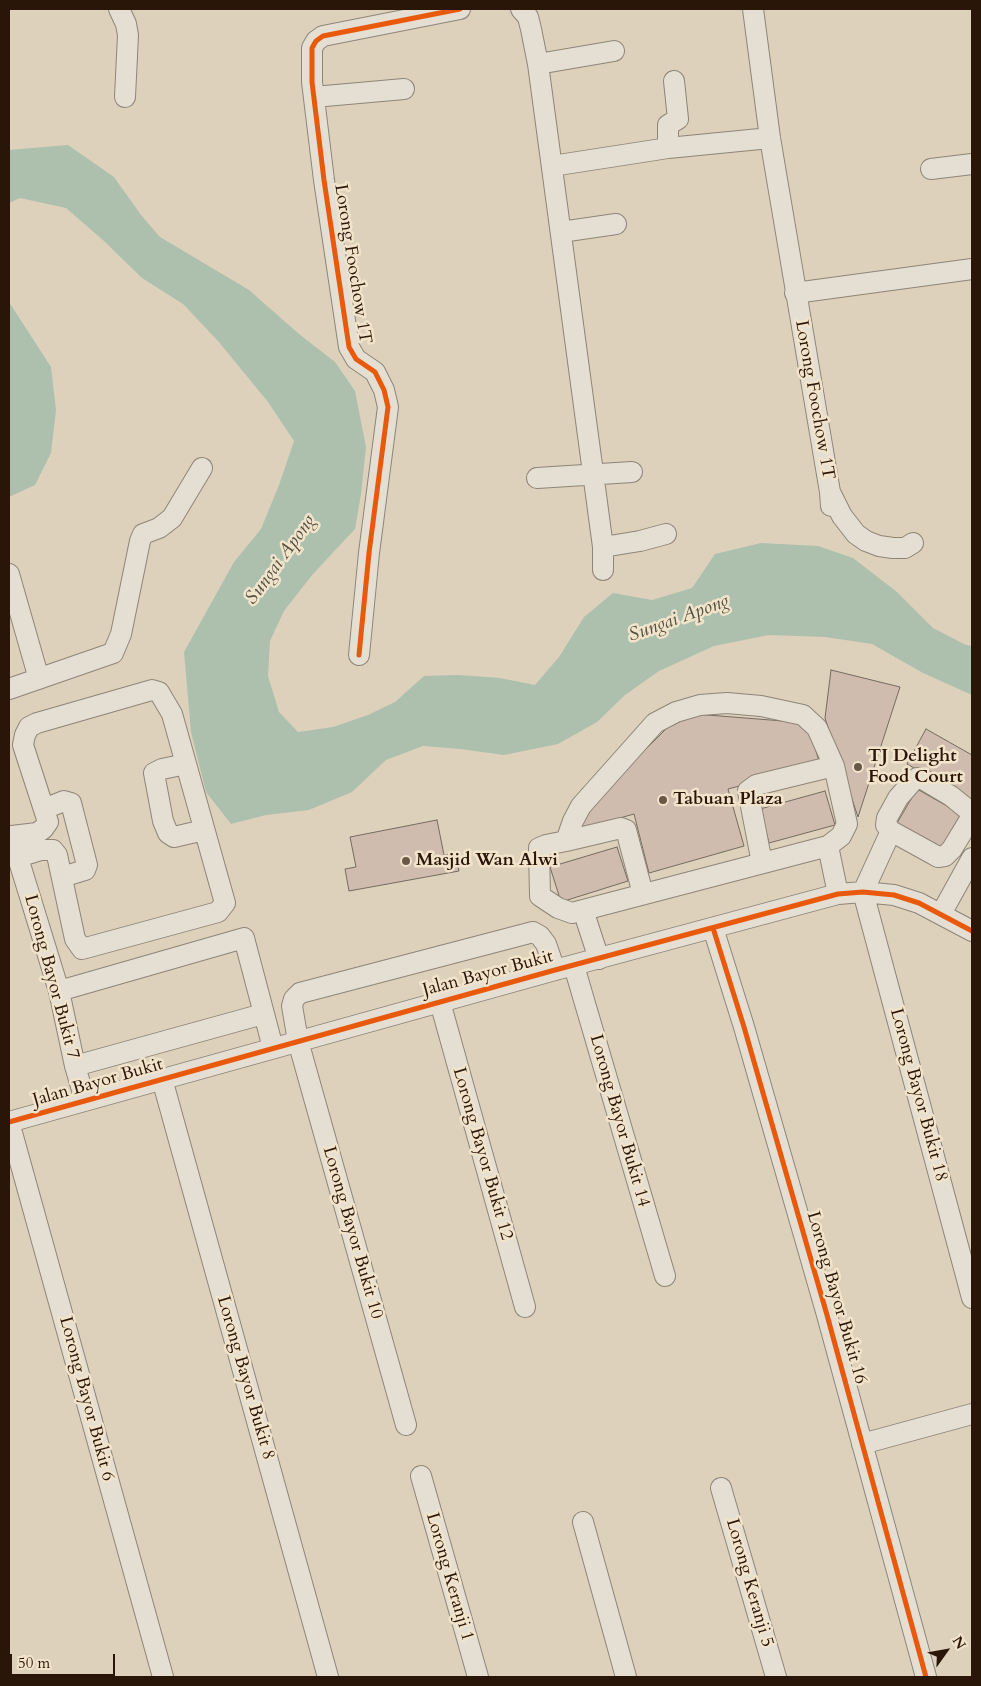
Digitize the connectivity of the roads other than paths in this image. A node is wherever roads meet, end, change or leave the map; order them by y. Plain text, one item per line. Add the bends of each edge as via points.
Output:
1 (119, 9) edge
2 (460, 9) edge
3 (522, 9) edge
4 (753, 9) edge
5 (407, 14) edge
6 (614, 51) dead end
7 (538, 64) junction
8 (674, 81) dead end
9 (404, 89) dead end
10 (125, 97) dead end
11 (314, 97) junction
12 (770, 138) junction
13 (668, 148) junction
14 (972, 164) edge
15 (552, 166) junction
16 (931, 169) dead end
17 (616, 224) dead end
18 (561, 232) junction
19 (972, 269) edge
20 (796, 293) junction
21 (202, 468) dead end
22 (632, 472) dead end
23 (593, 474) junction
24 (537, 478) dead end
25 (666, 534) dead end
26 (913, 543) dead end
27 (603, 547) junction
28 (603, 570) dead end
29 (9, 574) edge
30 (359, 655) dead end
31 (39, 679) junction
32 (9, 689) edge
33 (186, 764) junction
34 (834, 766) junction
35 (972, 814) edge
36 (46, 816) junction
37 (204, 830) junction
38 (10, 831) edge
39 (891, 831) junction
40 (566, 841) junction
41 (828, 846) junction
42 (57, 855) junction
43 (18, 857) junction
44 (972, 858) edge
45 (762, 863) junction
46 (62, 877) junction
47 (863, 892) junction
48 (642, 894) junction
49 (838, 894) junction
50 (584, 910) junction
51 (942, 914) junction
52 (713, 928) junction
53 (972, 931) edge
54 (599, 959) junction
55 (564, 968) junction
56 (59, 991) junction
57 (440, 1002) junction
58 (263, 1014) junction
59 (298, 1041) junction
60 (273, 1048) junction
61 (75, 1066) junction
62 (162, 1079) junction
63 (85, 1100) junction
64 (9, 1122) edge
65 (664, 1276) dead end
66 (972, 1298) edge
67 (525, 1307) dead end
68 (972, 1414) edge
69 (406, 1425) dead end
70 (862, 1444) junction
71 (420, 1476) dead end
72 (721, 1488) dead end
73 (583, 1522) dead end
74 (163, 1677) edge
75 (328, 1677) edge
76 (478, 1677) edge
77 (626, 1677) edge
78 (776, 1677) edge
79 (926, 1677) edge

1 - 10 street via 128,35
2 - 5 street, Lorong Foochow 1T
3 - 7 street via 528,17
4 - 12 street, Lorong Foochow 1T
5 - 11 street, Lorong Foochow 1T via 324,36 316,41 311,58
6 - 7 street
7 - 15 street
8 - 13 street via 678,119 668,126
9 - 11 street
11 - 30 street, Lorong Foochow 1T via 349,347 356,359 375,372 388,407
12 - 13 street
12 - 20 street, Lorong Foochow 1T
13 - 15 street
14 - 16 street
15 - 18 street
17 - 18 street
18 - 23 street
19 - 20 street
20 - 26 street, Lorong Foochow 1T via 830,499 856,534 866,541 893,548 905,548
21 - 31 street via 172,518 144,534 140,541 121,634 113,653
22 - 23 street
23 - 24 street
23 - 27 street
25 - 27 street
27 - 28 street
29 - 31 street
31 - 32 street
33 - 36 street via 172,714 159,692 152,690 37,723 29,727 23,745
33 - 37 street
33 - 37 street via 162,768 154,773 163,821 168,833 174,837
34 - 40 street via 818,728 803,715 761,706 700,705 655,723 581,806
34 - 41 street via 846,824 841,836
34 - 45 street via 756,785 748,791
35 - 39 street via 952,849 944,856 938,857
35 - 39 street via 951,796 917,778 898,798 887,818 886,825
36 - 38 street via 43,829 38,833
36 - 42 street
36 - 46 street via 64,801 71,803 87,865 85,870
37 - 46 street via 224,904 218,912 82,949 75,938
38 - 43 street, Lorong Bayor Bukit 7
39 - 47 street
40 - 48 street via 620,828 626,830
40 - 50 street via 539,848 540,896 572,913
41 - 45 street
41 - 49 street
42 - 43 street via 52,850 41,850
42 - 46 street
43 - 56 street, Lorong Bayor Bukit 7
44 - 51 street
45 - 48 street
47 - 49 street, Jalan Bayor Bukit
47 - 51 street, Jalan Bayor Bukit via 894,895
47 - 66 street, Lorong Bayor Bukit 18
48 - 50 street
49 - 52 street, Jalan Bayor Bukit
50 - 54 street
51 - 53 street, Jalan Bayor Bukit
52 - 54 street, Jalan Bayor Bukit
52 - 70 street, Lorong Bayor Bukit 16
54 - 55 street, Jalan Bayor Bukit
55 - 57 street, Jalan Bayor Bukit
55 - 59 street, Lorong Bayor Bukit 14 via 540,936 532,932 300,993 292,1006
55 - 65 street, Lorong Bayor Bukit 14
56 - 58 street via 244,938
56 - 61 street, Lorong Bayor Bukit 7
57 - 59 street, Jalan Bayor Bukit
57 - 67 street, Lorong Bayor Bukit 12
58 - 60 street
58 - 61 street
59 - 60 street, Jalan Bayor Bukit
59 - 69 street, Lorong Bayor Bukit 10
60 - 62 street, Jalan Bayor Bukit
61 - 63 street, Lorong Bayor Bukit 7
62 - 63 street, Jalan Bayor Bukit
62 - 75 street, Lorong Bayor Bukit 8
63 - 64 street, Jalan Bayor Bukit
64 - 74 street, Lorong Bayor Bukit 6
68 - 70 street
70 - 79 street, Lorong Bayor Bukit 16
71 - 76 street, Lorong Keranji 1
72 - 78 street, Lorong Keranji 5
73 - 77 street

